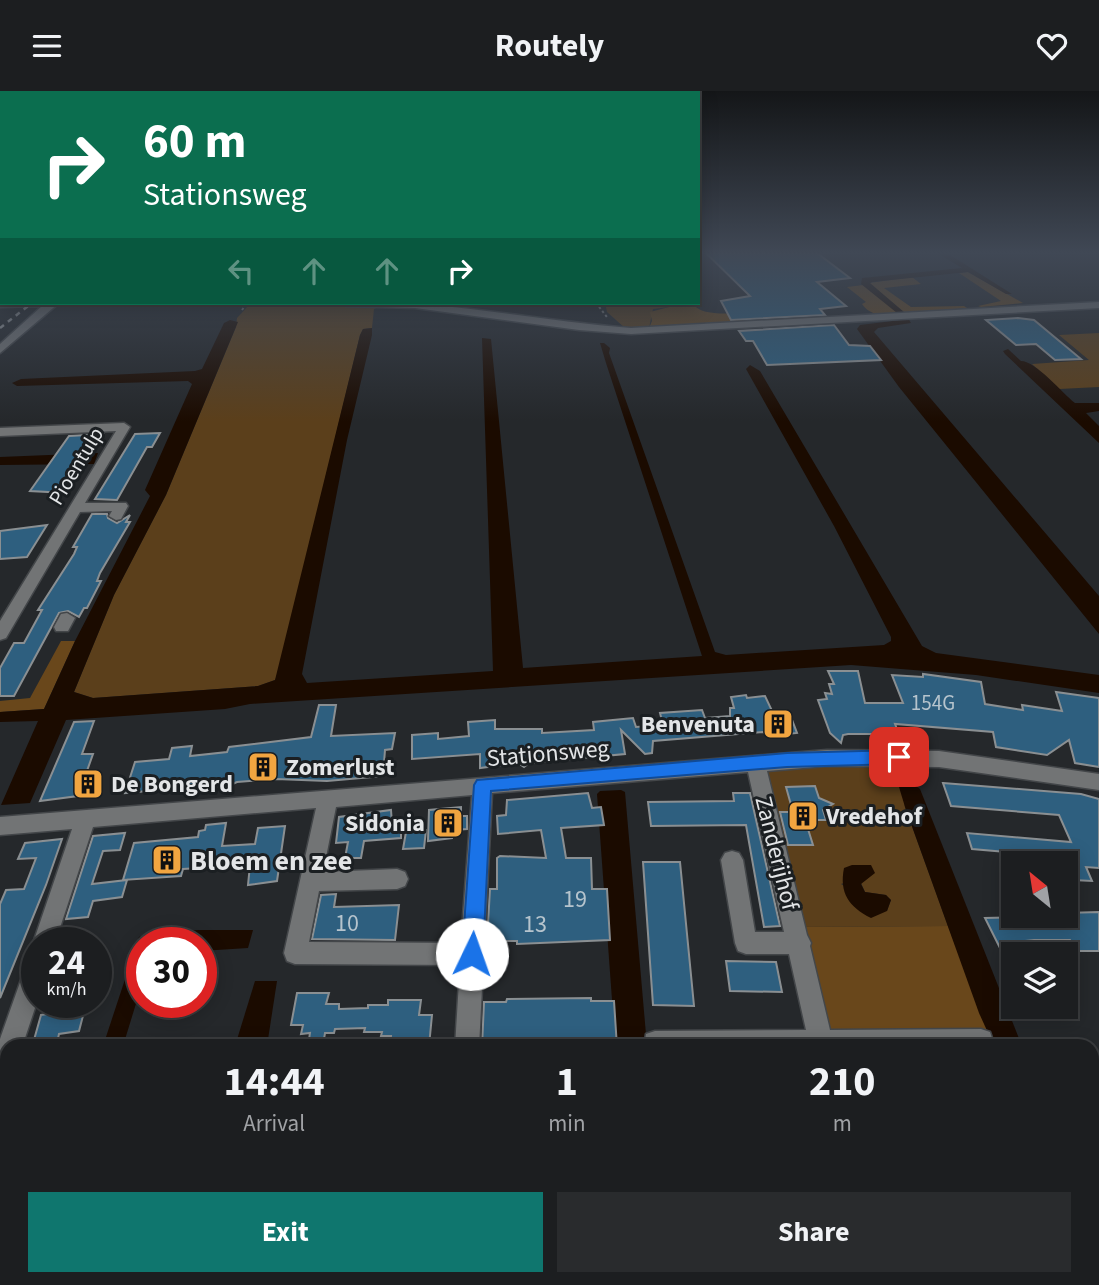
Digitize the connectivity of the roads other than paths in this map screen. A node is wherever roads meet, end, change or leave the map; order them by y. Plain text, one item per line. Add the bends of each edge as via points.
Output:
1 (48, 309) edge
2 (445, 309) edge
3 (1036, 309) edge
4 (0, 350) edge
5 (0, 432) edge
6 (75, 508) junction
7 (116, 516) dead end
8 (1, 632) edge
9 (755, 762) junction
10 (1099, 782) edge
11 (483, 785) junction
12 (328, 797) junction
13 (86, 818) junction
14 (0, 826) edge
15 (732, 860) dead end
16 (397, 879) dead end
17 (311, 883) junction
18 (49, 927) edge
19 (800, 943) junction
20 (476, 969) junction
21 (21, 1011) edge
22 (11, 1039) edge
23 (468, 1039) edge
24 (820, 1039) edge

1 - 4 street
2 - 3 street via 619,330
5 - 6 street, Pioentulp via 124,427
6 - 7 street via 121,506
6 - 8 street, Pioentulp
9 - 10 street, Stationsweg via 939,759
9 - 11 street, Stationsweg
9 - 19 street, Zanderijhof
11 - 12 street, Stationsweg
11 - 20 street
12 - 13 street, Stationsweg
12 - 17 street
13 - 14 street, Stationsweg
13 - 18 street
15 - 19 street, Zanderijhof via 746,943
16 - 17 street
17 - 20 street via 295,953
19 - 24 street, Zanderijhof
20 - 23 street
21 - 22 street

